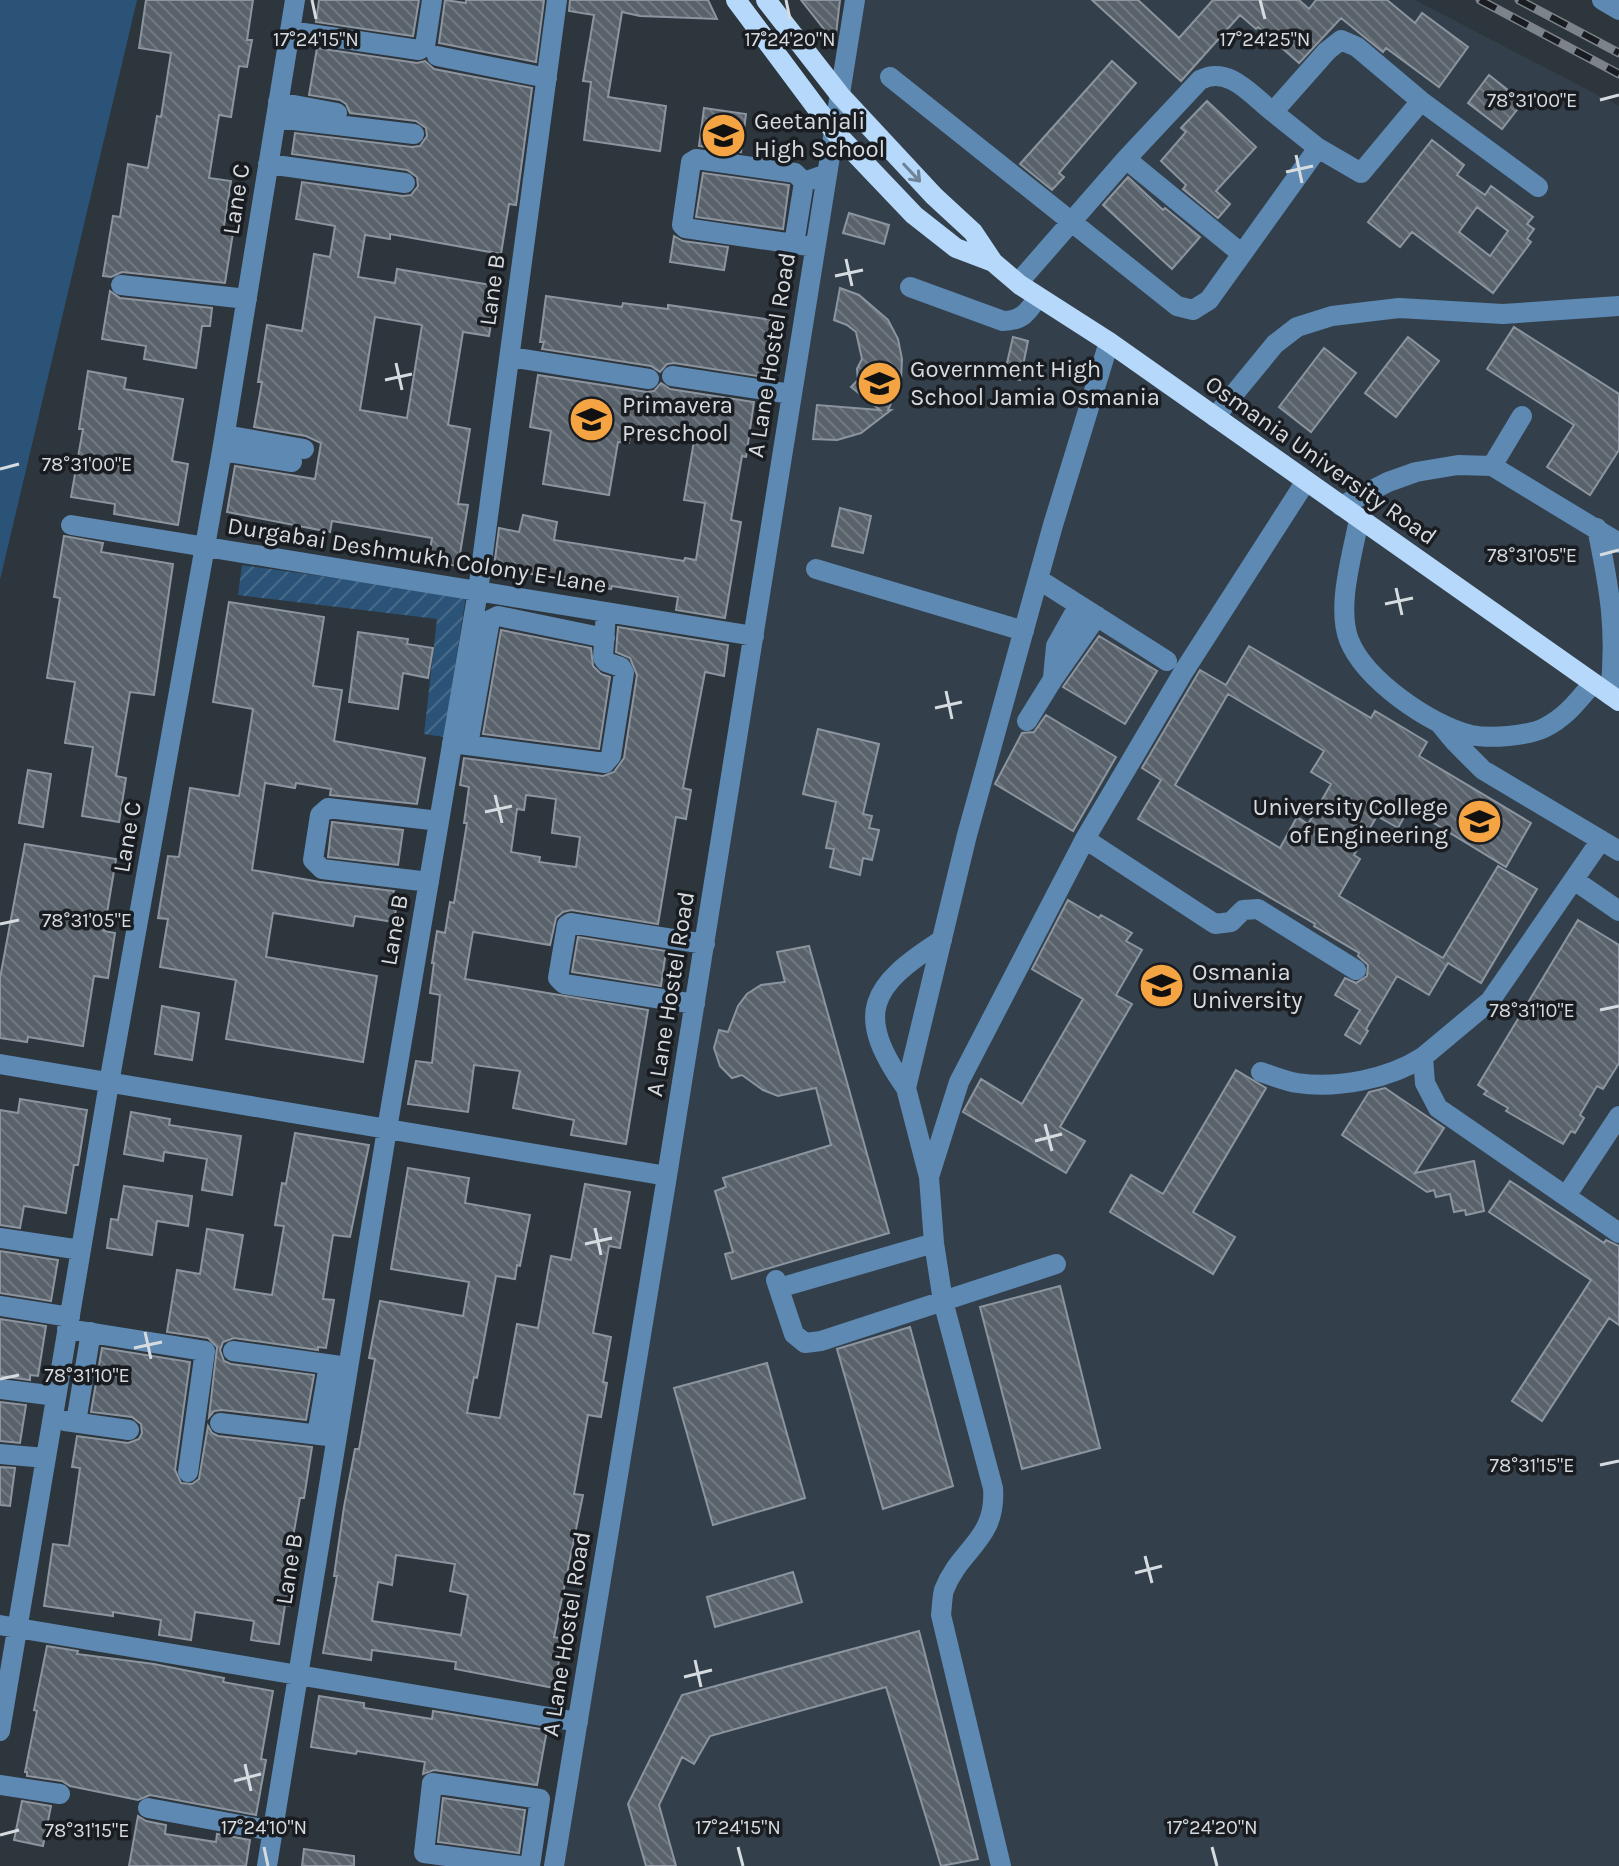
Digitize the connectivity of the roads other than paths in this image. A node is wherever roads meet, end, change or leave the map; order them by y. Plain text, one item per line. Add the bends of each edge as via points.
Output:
1 (295, 0) edge
2 (432, 0) edge
3 (557, 0) edge
4 (736, 0) edge
5 (766, 0) edge
6 (855, 0) edge
7 (1602, 0) edge
8 (1619, 10) edge
9 (290, 31) junction
10 (437, 56) dead end
11 (890, 77) dead end
12 (547, 78) junction
13 (840, 95) junction
14 (1421, 101) junction
15 (277, 110) junction
16 (1273, 112) junction
17 (377, 119) dead end
18 (833, 130) junction
19 (414, 134) dead end
20 (1318, 148) junction
21 (1126, 159) junction
22 (268, 164) junction
23 (827, 174) junction
24 (804, 182) junction
25 (405, 183) dead end
26 (1538, 187) dead end
27 (1072, 222) junction
28 (804, 246) junction
29 (1242, 254) junction
30 (993, 262) junction
31 (1018, 283) junction
32 (121, 285) dead end
33 (910, 287) dead end
34 (1038, 297) junction
35 (247, 299) junction
36 (1619, 306) edge
37 (1109, 342) junction
38 (510, 357) junction
39 (672, 376) dead end
40 (649, 379) dead end
41 (791, 394) junction
42 (1522, 416) dead end
43 (1215, 417) junction
44 (224, 443) junction
45 (298, 456) dead end
46 (1492, 466) junction
47 (1306, 481) junction
48 (1341, 506) junction
49 (1359, 519) junction
50 (71, 525) dead end
51 (1597, 528) junction
52 (1619, 543) edge
53 (206, 547) junction
54 (816, 569) dead end
55 (1038, 579) junction
56 (478, 591) junction
57 (1079, 605) junction
58 (606, 612) junction
59 (1097, 616) junction
60 (1616, 629) edge
61 (1024, 631) junction
62 (754, 636) junction
63 (605, 638) junction
64 (1167, 661) dead end
65 (1053, 679) junction
66 (1593, 683) junction
67 (1615, 698) edge
68 (1027, 721) dead end
69 (1440, 724) junction
70 (460, 744) junction
71 (439, 821) junction
72 (1085, 839) junction
73 (1610, 845) edge
74 (1574, 880) junction
75 (429, 882) junction
76 (1619, 911) edge
77 (942, 940) junction
78 (705, 944) junction
79 (1356, 970) dead end
80 (695, 1004) junction
81 (1423, 1057) junction
82 (0, 1064) edge
83 (1261, 1072) dead end
84 (109, 1083) junction
85 (906, 1088) junction
86 (1619, 1116) edge
87 (387, 1129) junction
88 (667, 1176) junction
89 (929, 1177) junction
90 (1566, 1196) junction
91 (1619, 1233) edge
92 (0, 1238) edge
93 (934, 1243) junction
94 (81, 1250) junction
95 (1056, 1264) dead end
96 (943, 1301) junction
97 (0, 1306) edge
98 (68, 1323) junction
99 (91, 1332) junction
100 (233, 1351) dead end
101 (338, 1366) junction
102 (59, 1375) junction
103 (83, 1379) junction
104 (0, 1389) edge
105 (56, 1396) junction
106 (52, 1419) junction
107 (76, 1422) junction
108 (220, 1423) dead end
109 (129, 1430) dead end
110 (327, 1436) junction
111 (0, 1454) edge
112 (45, 1458) junction
113 (188, 1472) dead end
114 (8, 1626) edge
115 (298, 1676) junction
116 (578, 1722) junction
117 (0, 1731) edge
118 (0, 1785) edge
119 (60, 1794) dead end
120 (148, 1808) dead end
121 (273, 1831) junction
122 (267, 1866) edge
123 (521, 1866) edge
124 (530, 1866) edge
125 (554, 1866) edge
126 (1001, 1866) edge

1 - 9 street, Lane C
2 - 9 street via 425,46 419,50
3 - 12 street, Lane B
4 - 18 main road, Osmania University Road
5 - 13 main road, Osmania University Road
6 - 13 street, A Lane Hostel Road
7 - 8 street
9 - 15 street, Lane C
10 - 12 street
11 - 27 street
12 - 38 street, Lane B
13 - 18 street, A Lane Hostel Road
13 -> 30 main road, Osmania University Road via 973,232
14 - 16 street via 1357,47 1341,40
14 - 20 street via 1361,173
14 - 26 street
15 - 17 street
15 - 19 street
15 - 22 street, Lane C
16 - 20 street
16 - 21 street via 1229,77 1214,75 1200,80
18 - 23 street, A Lane Hostel Road
18 - 30 main road, Osmania University Road via 914,215 956,248
20 - 29 street
21 - 27 street
21 - 29 street
22 - 25 street
22 - 35 street, Lane C
23 - 24 street
23 - 28 street, A Lane Hostel Road
24 - 28 street
24 - 28 street via 795,173 696,159 691,162 682,225
27 - 29 street via 1185,309 1202,306
27 - 31 street
28 - 41 street, A Lane Hostel Road
30 - 31 main road, Osmania University Road
31 - 34 main road, Osmania University Road
32 - 35 street
33 - 34 street via 1003,321 1026,315
34 - 37 main road, Osmania University Road
35 - 44 street, Lane C
36 - 43 street via 1503,314 1399,308 1332,316 1297,327 1275,344
37 - 43 main road, Osmania University Road
37 - 55 street
38 - 40 street
38 - 56 street, Lane B
39 - 41 street
41 - 62 street, A Lane Hostel Road
42 - 46 street
43 - 47 main road, Osmania University Road
44 - 45 street
44 - 53 street, Lane C
46 - 48 street via 1416,472
46 - 51 street
47 - 48 main road, Osmania University Road
47 - 72 street via 1184,671
48 - 49 main road, Osmania University Road
49 - 66 main road, Osmania University Road
49 - 69 street via 1345,597 1348,637 1362,664 1391,692
50 - 53 street, Durgabai Deshmukh Colony E-Lane
51 - 52 street
51 - 60 street
53 - 56 street, Durgabai Deshmukh Colony E-Lane
53 - 84 street, Lane C
54 - 61 street
55 - 57 street
55 - 61 street
56 - 58 street, Durgabai Deshmukh Colony E-Lane
56 - 70 street, Lane B
57 - 59 street
57 - 65 street via 1058,640
58 - 62 street, Durgabai Deshmukh Colony E-Lane
58 - 63 street
59 - 64 street
59 - 65 street
60 - 67 street
61 - 77 street
62 - 78 street, A Lane Hostel Road
63 - 70 street via 498,616 490,620
63 - 70 street via 604,661 624,673 608,761
65 - 68 street
66 - 67 main road, Osmania University Road
66 - 69 street via 1568,713 1542,730 1497,737
69 - 73 street via 1483,770
70 - 71 street, Lane B
71 - 75 street, Lane B
71 - 75 street via 328,808 320,815 313,860 322,869
72 - 79 street via 1215,924 1258,909
72 - 89 street via 959,1082
73 - 74 street
74 - 76 street
74 - 81 street via 1490,1001
75 - 87 street, Lane B
77 - 85 street
77 - 85 street via 894,974 881,989 874,1014 880,1044
78 - 80 street, A Lane Hostel Road
78 - 80 street via 570,923 558,978 564,984
80 - 88 street, A Lane Hostel Road
81 - 83 street via 1350,1083 1300,1084
81 - 90 street via 1425,1083 1438,1108
82 - 84 street
84 - 87 street
84 - 94 street, Lane C
85 - 89 street
86 - 90 street
87 - 88 street
87 - 101 street, Lane B
88 - 116 street, A Lane Hostel Road
89 - 93 street
90 - 91 street
92 - 94 street
93 - 96 street
93 - 96 street via 778,1284 794,1334 805,1343
94 - 98 street, Lane C
95 - 96 street
96 - 126 street via 994,1507 988,1527 943,1592 941,1615
97 - 98 street
98 - 99 street
98 - 102 street, Lane C
99 - 103 street
99 - 113 street via 205,1351
100 - 101 street
101 - 110 street, Lane B
102 - 103 street
102 - 105 street, Lane C
103 - 107 street
104 - 105 street
105 - 106 street, Lane C
106 - 107 street
106 - 112 street, Lane C
107 - 109 street
108 - 110 street
110 - 115 street, Lane B
111 - 112 street
112 - 114 street, Lane C
114 - 115 street
114 - 117 street, Lane C
115 - 116 street
115 - 121 street, Lane B
116 - 125 street, A Lane Hostel Road
118 - 119 street
120 - 121 street
121 - 122 street, Lane B
123 - 124 street via 424,1853 432,1783 540,1799

